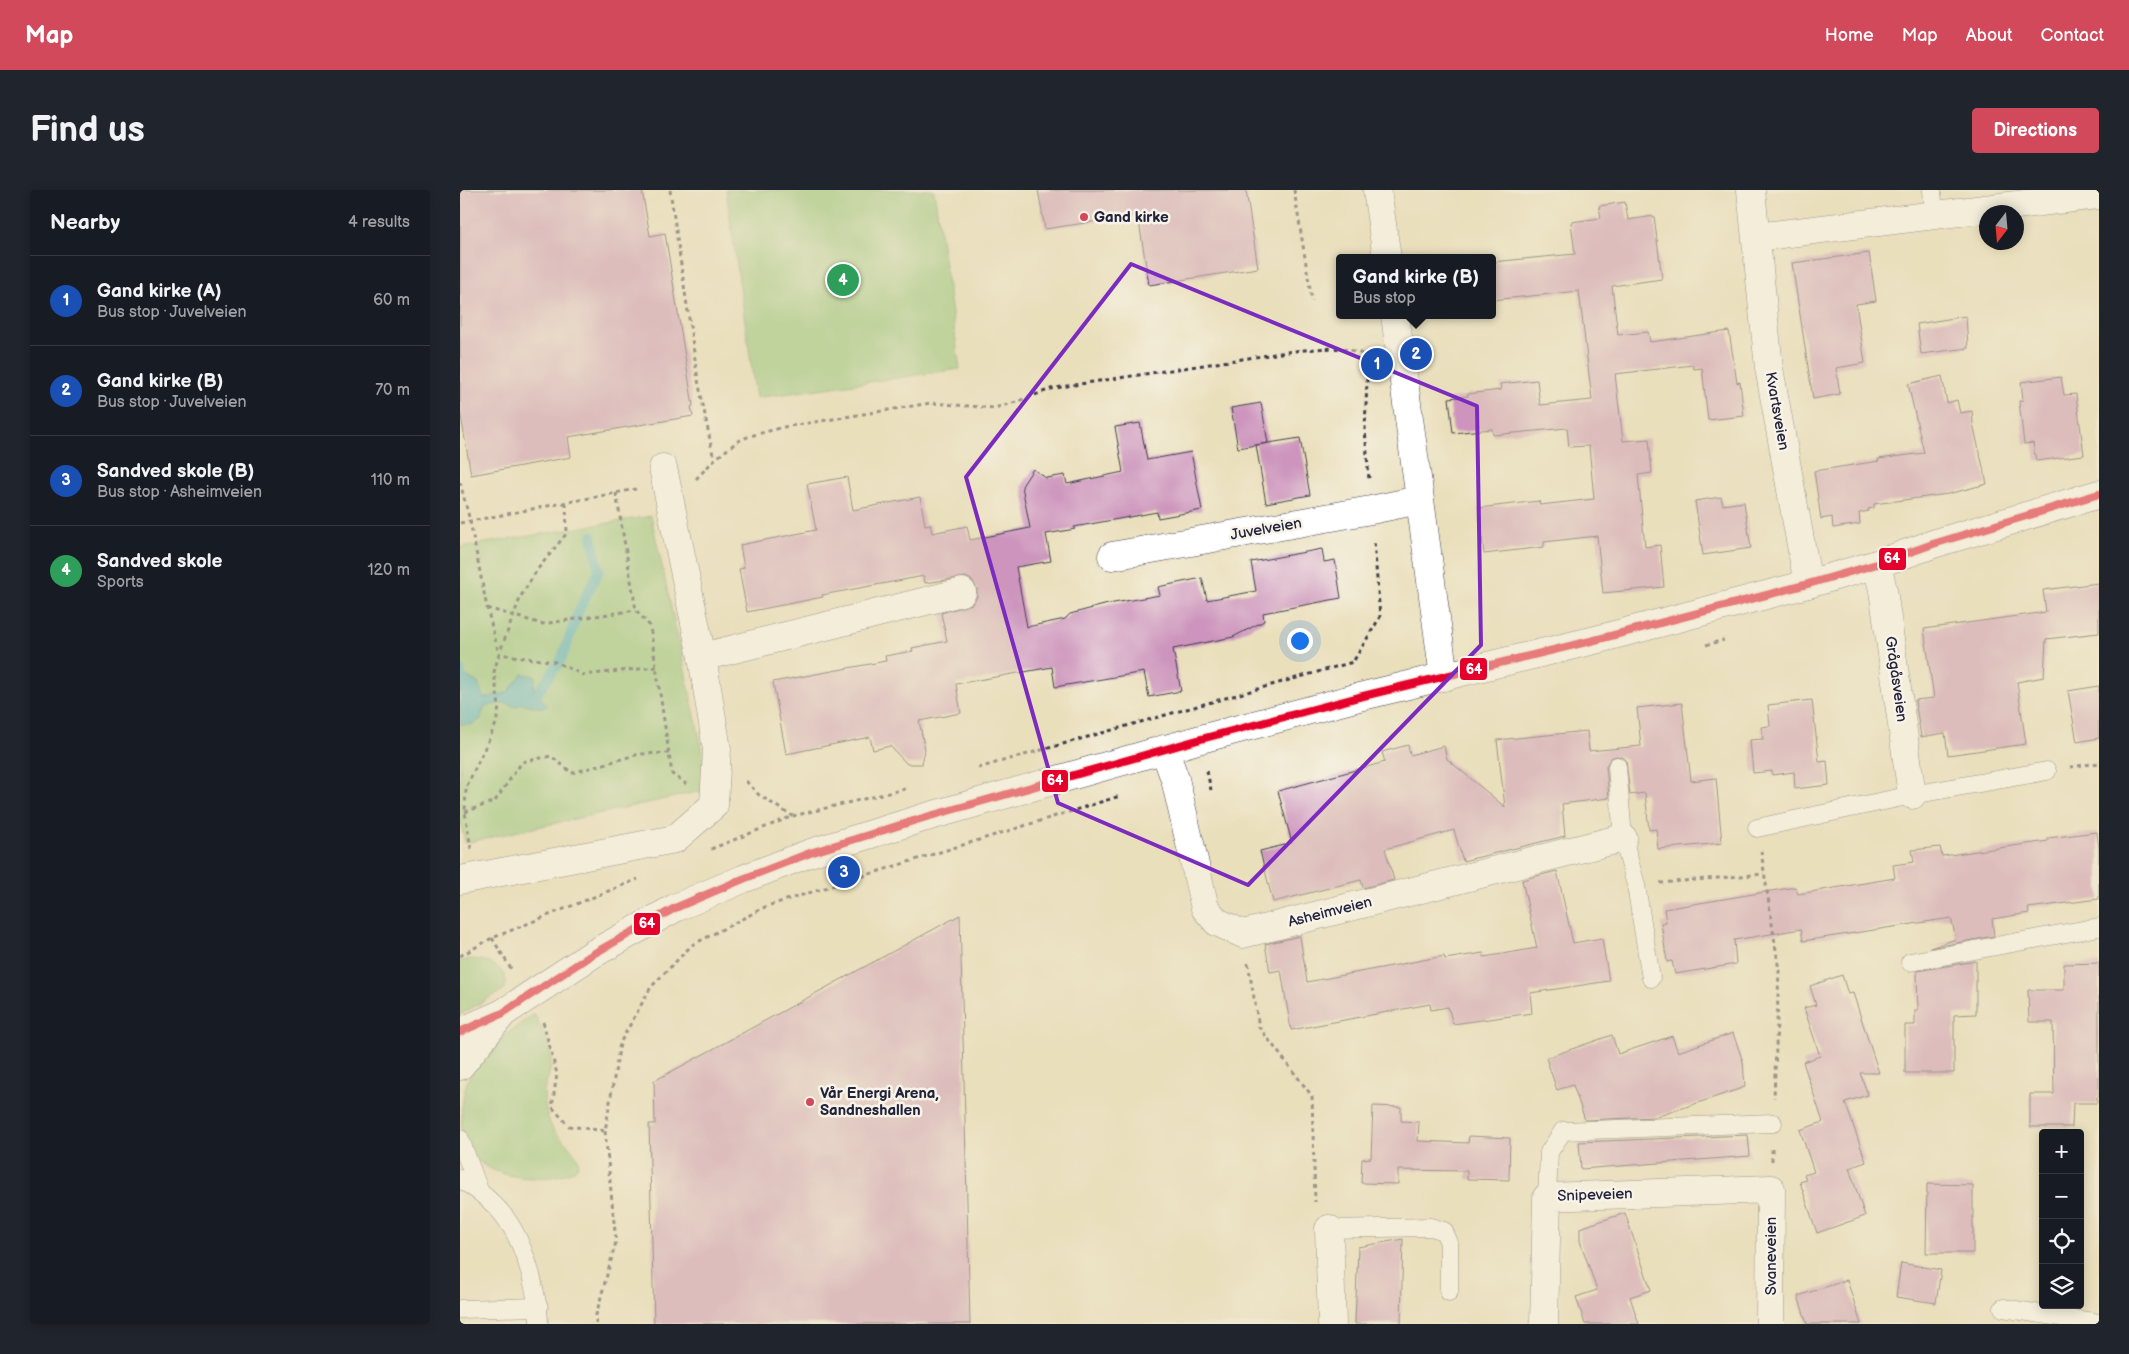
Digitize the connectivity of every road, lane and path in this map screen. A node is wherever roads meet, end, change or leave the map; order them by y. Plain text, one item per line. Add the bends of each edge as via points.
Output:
1 (670, 190) edge
2 (1294, 190) edge
3 (1377, 190) edge
4 (1751, 190) edge
5 (2097, 199) edge
6 (1933, 202) edge
7 (1757, 237) junction
8 (1386, 254) edge
9 (1312, 300) dead end
10 (1396, 319) edge
11 (1368, 357) dead end
12 (714, 460) junction
13 (460, 482) edge
14 (666, 485) junction
15 (616, 493) junction
16 (2099, 494) edge
17 (1419, 500) junction
18 (566, 503) junction
19 (470, 521) junction
20 (460, 523) edge
21 (1112, 556) dead end
22 (1877, 564) junction
23 (1808, 584) junction
24 (962, 592) dead end
25 (487, 608) junction
26 (636, 610) junction
27 (515, 616) junction
28 (1380, 617) dead end
29 (499, 654) junction
30 (702, 657) junction
31 (657, 667) junction
32 (1444, 677) junction
33 (717, 749) junction
34 (1164, 750) junction
35 (669, 753) junction
36 (1209, 762) dead end
37 (1617, 766) dead end
38 (971, 770) dead end
39 (1207, 771) junction
40 (2048, 771) dead end
41 (1175, 779) junction
42 (913, 787) dead end
43 (1211, 790) dead end
44 (1128, 794) dead end
45 (1912, 795) junction
46 (714, 806) junction
47 (465, 812) junction
48 (793, 816) junction
49 (1757, 828) joint
50 (1622, 838) junction
51 (702, 853) dead end
52 (1764, 874) junction
53 (647, 875) dead end
54 (467, 878) edge
55 (1636, 885) junction
56 (2099, 928) edge
57 (1243, 934) junction
58 (492, 938) junction
59 (460, 956) edge
60 (1910, 962) dead end
61 (1651, 978) dead end
62 (518, 980) dead end
63 (503, 1013) junction
64 (540, 1014) dead end
65 (460, 1032) edge
66 (460, 1066) edge
67 (1773, 1123) junction
68 (605, 1131) junction
69 (460, 1139) edge
70 (460, 1179) edge
71 (1771, 1189) junction
72 (478, 1190) junction
73 (1547, 1197) junction
74 (1329, 1229) junction
75 (1449, 1292) dead end
76 (2003, 1308) dead end
77 (460, 1309) edge
78 (539, 1316) edge
79 (2099, 1323) edge
80 (596, 1324) edge
81 (1332, 1324) edge
82 (1544, 1324) edge
83 (1770, 1324) edge

1 - 12 path via 698,380
2 - 9 path
3 - 8 street
4 - 7 street, Kvartsveien
5 - 6 street
6 - 7 street
7 - 23 street, Kvartsveien via 1769,368
10 - 17 street
11 - 12 path via 1349,349 1294,351 1051,389 994,408 931,403 784,427 750,436
12 - 14 path via 686,491
13 - 19 path
14 - 15 path
14 - 30 street
15 - 18 path
15 - 26 path
16 - 22 street
17 - 21 street, Juvelveien
17 - 32 street
18 - 19 path
18 - 27 path via 567,533 537,570 521,596
19 - 20 path
19 - 25 path
22 - 23 street
22 - 45 street, Grågåsveien
23 - 32 street
24 - 30 street
25 - 27 path
25 - 29 path
26 - 27 path via 542,624
26 - 31 path via 650,626
27 - 29 path
28 - 38 path via 1353,662
29 - 31 path via 556,662 583,675
29 - 47 path via 494,672 498,707 496,724 466,788
30 - 33 street
31 - 35 path
32 - 34 street
33 - 46 street
33 - 48 path via 759,795
34 - 41 street
34 - 63 street via 923,818 743,879 676,908 634,931
35 - 46 path via 672,774
35 - 47 path via 638,754 572,772 551,756 522,762 495,801
36 - 39 path
37 - 50 lane
39 - 41 path
39 - 43 path
40 - 45 lane
41 - 57 street via 1205,908 1217,922
42 - 48 path
44 - 68 path via 767,906 692,945 651,987 620,1043
45 - 49 lane
46 - 54 street via 675,839
47 - 54 path
48 - 51 path
49 - 52 path
50 - 55 lane
50 - 57 street, Asheimveien
52 - 55 path
52 - 67 path via 1779,970
53 - 58 path
55 - 61 lane
56 - 60 lane
57 - 74 path via 1259,1027 1312,1096 1316,1216
58 - 59 path
58 - 62 path
63 - 65 street
63 - 66 street
64 - 68 path via 557,1074 552,1107 569,1126
67 - 71 path
67 - 73 lane via 1563,1131 1550,1152
68 - 80 path via 616,1242
69 - 72 lane
70 - 72 lane
71 - 73 street, Snipeveien
71 - 83 street, Svaneveien
72 - 78 lane via 509,1220 520,1241
73 - 82 street, Snipeveien
74 - 75 lane via 1431,1227 1444,1231 1449,1243
74 - 81 street
76 - 79 lane
77 - 78 lane

